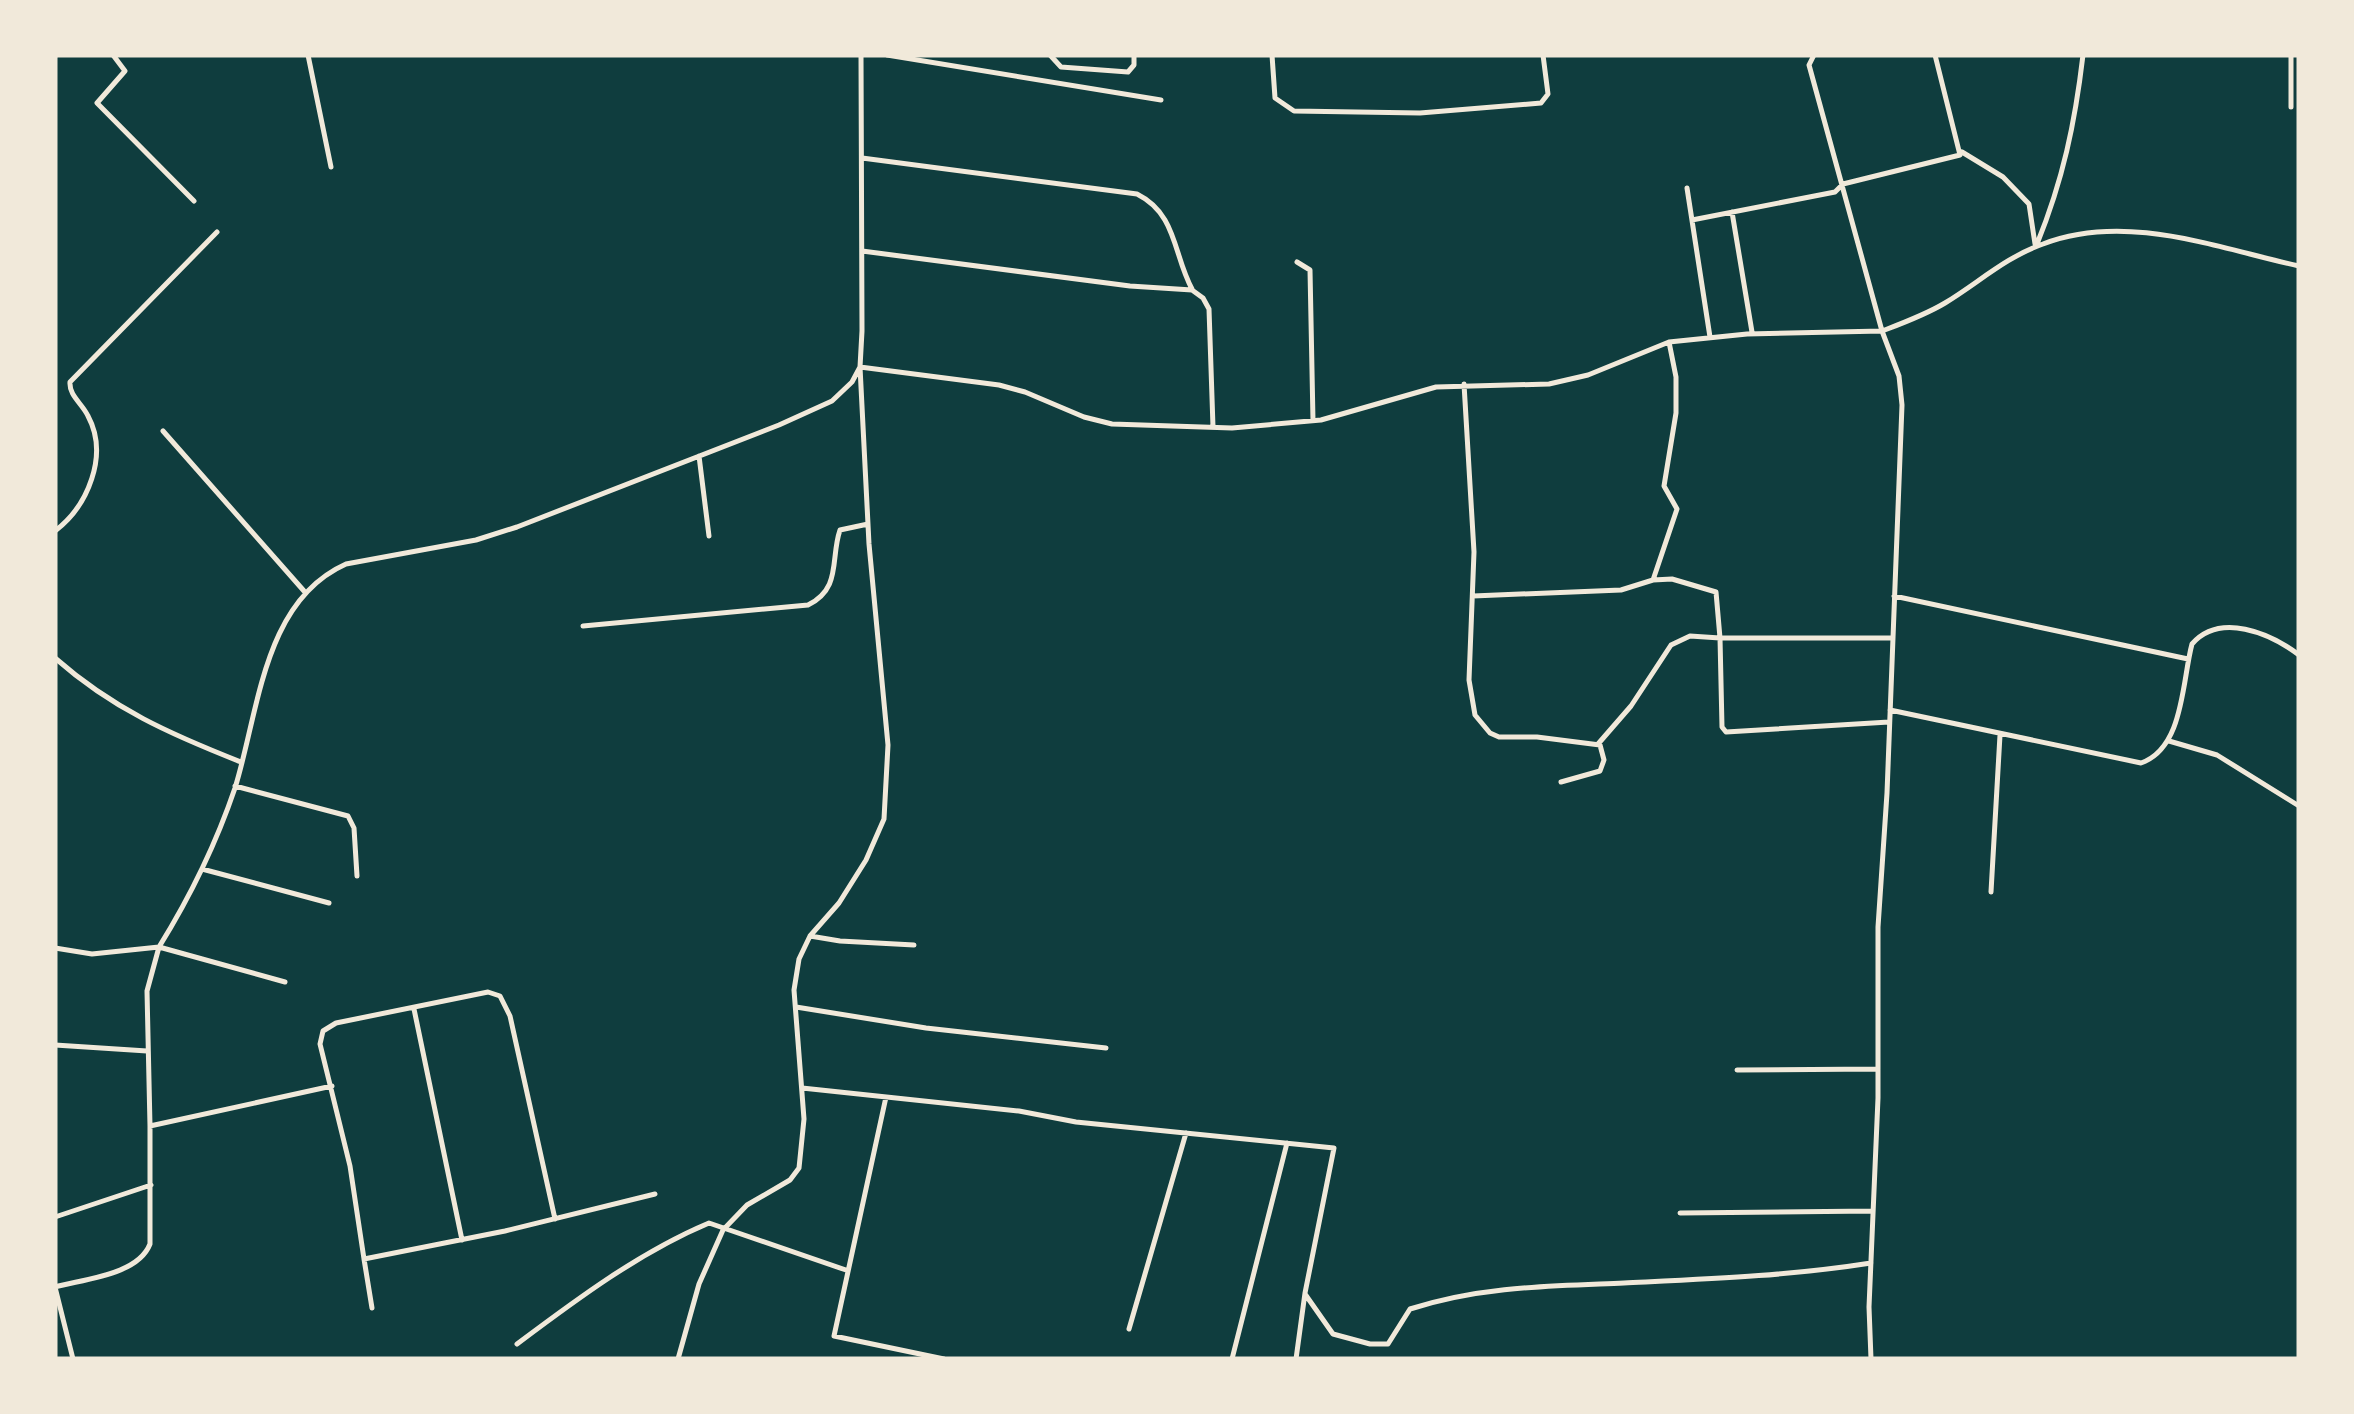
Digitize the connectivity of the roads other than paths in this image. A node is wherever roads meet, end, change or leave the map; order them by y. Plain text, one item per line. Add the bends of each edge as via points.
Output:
1 (112, 55) edge
2 (308, 55) edge
3 (860, 55) edge
4 (887, 55) edge
5 (1050, 55) edge
6 (1134, 55) edge
7 (1272, 55) edge
8 (1543, 55) edge
9 (1814, 55) edge
10 (1935, 55) edge
11 (2082, 55) edge
12 (2291, 55) edge
13 (1160, 100) dead end
14 (2290, 108) dead end
15 (1962, 152) junction
16 (862, 158) junction
17 (330, 167) dead end
18 (1842, 184) junction
19 (1687, 188) dead end
20 (194, 201) dead end
21 (1732, 212) junction
22 (1692, 220) junction
23 (217, 232) dead end
24 (2036, 247) junction
25 (862, 251) junction
26 (1297, 262) dead end
27 (2299, 266) edge
28 (1192, 290) junction
29 (1882, 331) junction
30 (1752, 334) junction
31 (1710, 337) junction
32 (1669, 342) junction
33 (860, 367) junction
34 (1464, 384) junction
35 (1313, 421) junction
36 (1213, 428) junction
37 (163, 431) dead end
38 (699, 456) junction
39 (868, 524) junction
40 (55, 531) edge
41 (709, 536) dead end
42 (1653, 580) junction
43 (304, 590) junction
44 (1473, 596) junction
45 (1894, 596) junction
46 (582, 626) dead end
47 (1720, 638) junction
48 (1892, 638) junction
49 (2299, 655) edge
50 (55, 658) edge
51 (2188, 659) junction
52 (1890, 710) junction
53 (1889, 722) junction
54 (2000, 735) junction
55 (2168, 740) junction
56 (1598, 744) junction
57 (241, 762) junction
58 (1561, 782) dead end
59 (235, 786) junction
60 (2299, 806) edge
61 (202, 869) junction
62 (357, 876) dead end
63 (1991, 892) dead end
64 (329, 903) dead end
65 (810, 936) junction
66 (914, 945) dead end
67 (159, 947) junction
68 (55, 948) edge
69 (285, 982) dead end
70 (796, 1007) junction
71 (414, 1009) junction
72 (55, 1045) edge
73 (1106, 1048) dead end
74 (148, 1051) junction
75 (1878, 1069) junction
76 (1738, 1070) dead end
77 (332, 1086) junction
78 (802, 1088) junction
79 (886, 1098) junction
80 (150, 1126) junction
81 (1186, 1132) junction
82 (1287, 1143) junction
83 (151, 1184) junction
84 (655, 1194) dead end
85 (1873, 1211) junction
86 (1680, 1213) dead end
87 (55, 1217) edge
88 (555, 1219) junction
89 (723, 1230) junction
90 (462, 1240) junction
91 (364, 1259) junction
92 (1870, 1263) junction
93 (846, 1270) junction
94 (55, 1288) edge
95 (1304, 1293) junction
96 (372, 1308) dead end
97 (1129, 1328) dead end
98 (517, 1344) dead end
99 (73, 1359) edge
100 (678, 1359) edge
101 (944, 1359) edge
102 (1232, 1359) edge
103 (1296, 1359) edge
104 (1872, 1359) edge

1 - 20 street via 124,71 96,103
2 - 17 street
3 - 16 street
4 - 13 street
5 - 6 street via 1060,67 1128,72
7 - 8 street via 1275,98 1286,108 1420,114 1541,103 1548,94
9 - 18 street via 1809,65
10 - 15 street
11 - 24 street via 2074,128
12 - 14 street
15 - 18 street
15 - 24 street via 2003,177 2029,204
16 - 25 street
16 - 28 street via 1137,194 1172,228
18 - 21 street via 1836,192
18 - 29 street
19 - 22 street
21 - 22 street
21 - 30 street
22 - 31 street
23 - 40 street via 70,382 90,418 95,461 85,499
24 - 27 street via 2117,231
24 - 29 street via 1947,302
25 - 28 street
25 - 33 street
26 - 35 street via 1310,270
28 - 36 street via 1209,309
29 - 30 street
29 - 45 street via 1902,395
30 - 31 street
31 - 32 street
32 - 34 street via 1549,384
32 - 42 street via 1676,413 1664,486 1677,510
33 - 36 street via 999,385 1112,424
33 - 38 street via 832,401
33 - 39 street
34 - 35 street
34 - 44 street
35 - 36 street
37 - 43 street
38 - 41 street
38 - 43 street via 476,540 346,564
39 - 46 street via 840,530 832,582 808,605
39 - 65 street via 888,745 884,819 866,860
42 - 44 street via 1621,590
42 - 47 street via 1716,592
43 - 57 street via 267,669
44 - 56 street via 1469,680 1481,725 1499,738
45 - 48 street
45 - 51 street
47 - 48 street
47 - 53 street via 1726,732
47 - 56 street via 1690,636 1672,645
48 - 52 street
49 - 51 street via 2273,639 2220,626 2196,639
50 - 57 street via 148,724
51 - 55 street
52 - 53 street
52 - 54 street
53 - 75 street
54 - 55 street via 2141,763
54 - 63 street
55 - 60 street via 2217,755
56 - 58 street via 1600,771
57 - 59 street
59 - 61 street
59 - 62 street via 348,816
61 - 64 street
61 - 67 street
65 - 66 street
65 - 70 street via 795,978
67 - 68 street via 92,954
67 - 69 street
67 - 74 street via 147,990
70 - 73 street
70 - 78 street
71 - 77 street via 323,1031 320,1044
71 - 88 street via 488,992 506,1002
71 - 90 street
72 - 74 street
74 - 80 street
75 - 76 street
75 - 85 street
77 - 80 street
77 - 91 street
78 - 79 street
78 - 89 street via 798,1168
79 - 81 street
79 - 93 street
80 - 83 street
81 - 82 street
81 - 97 street
82 - 95 street via 1334,1148
82 - 102 street
83 - 87 street
83 - 94 street via 150,1244 141,1260
84 - 88 street
85 - 86 street
85 - 92 street
88 - 90 street
89 - 93 street
89 - 98 street via 709,1223 684,1234
89 - 100 street via 698,1284
90 - 91 street
91 - 96 street
92 - 95 street via 1816,1272 1493,1289 1410,1309 1393,1340 1382,1344 1333,1334
92 - 104 street
93 - 101 street via 834,1336
94 - 99 street
95 - 103 street

